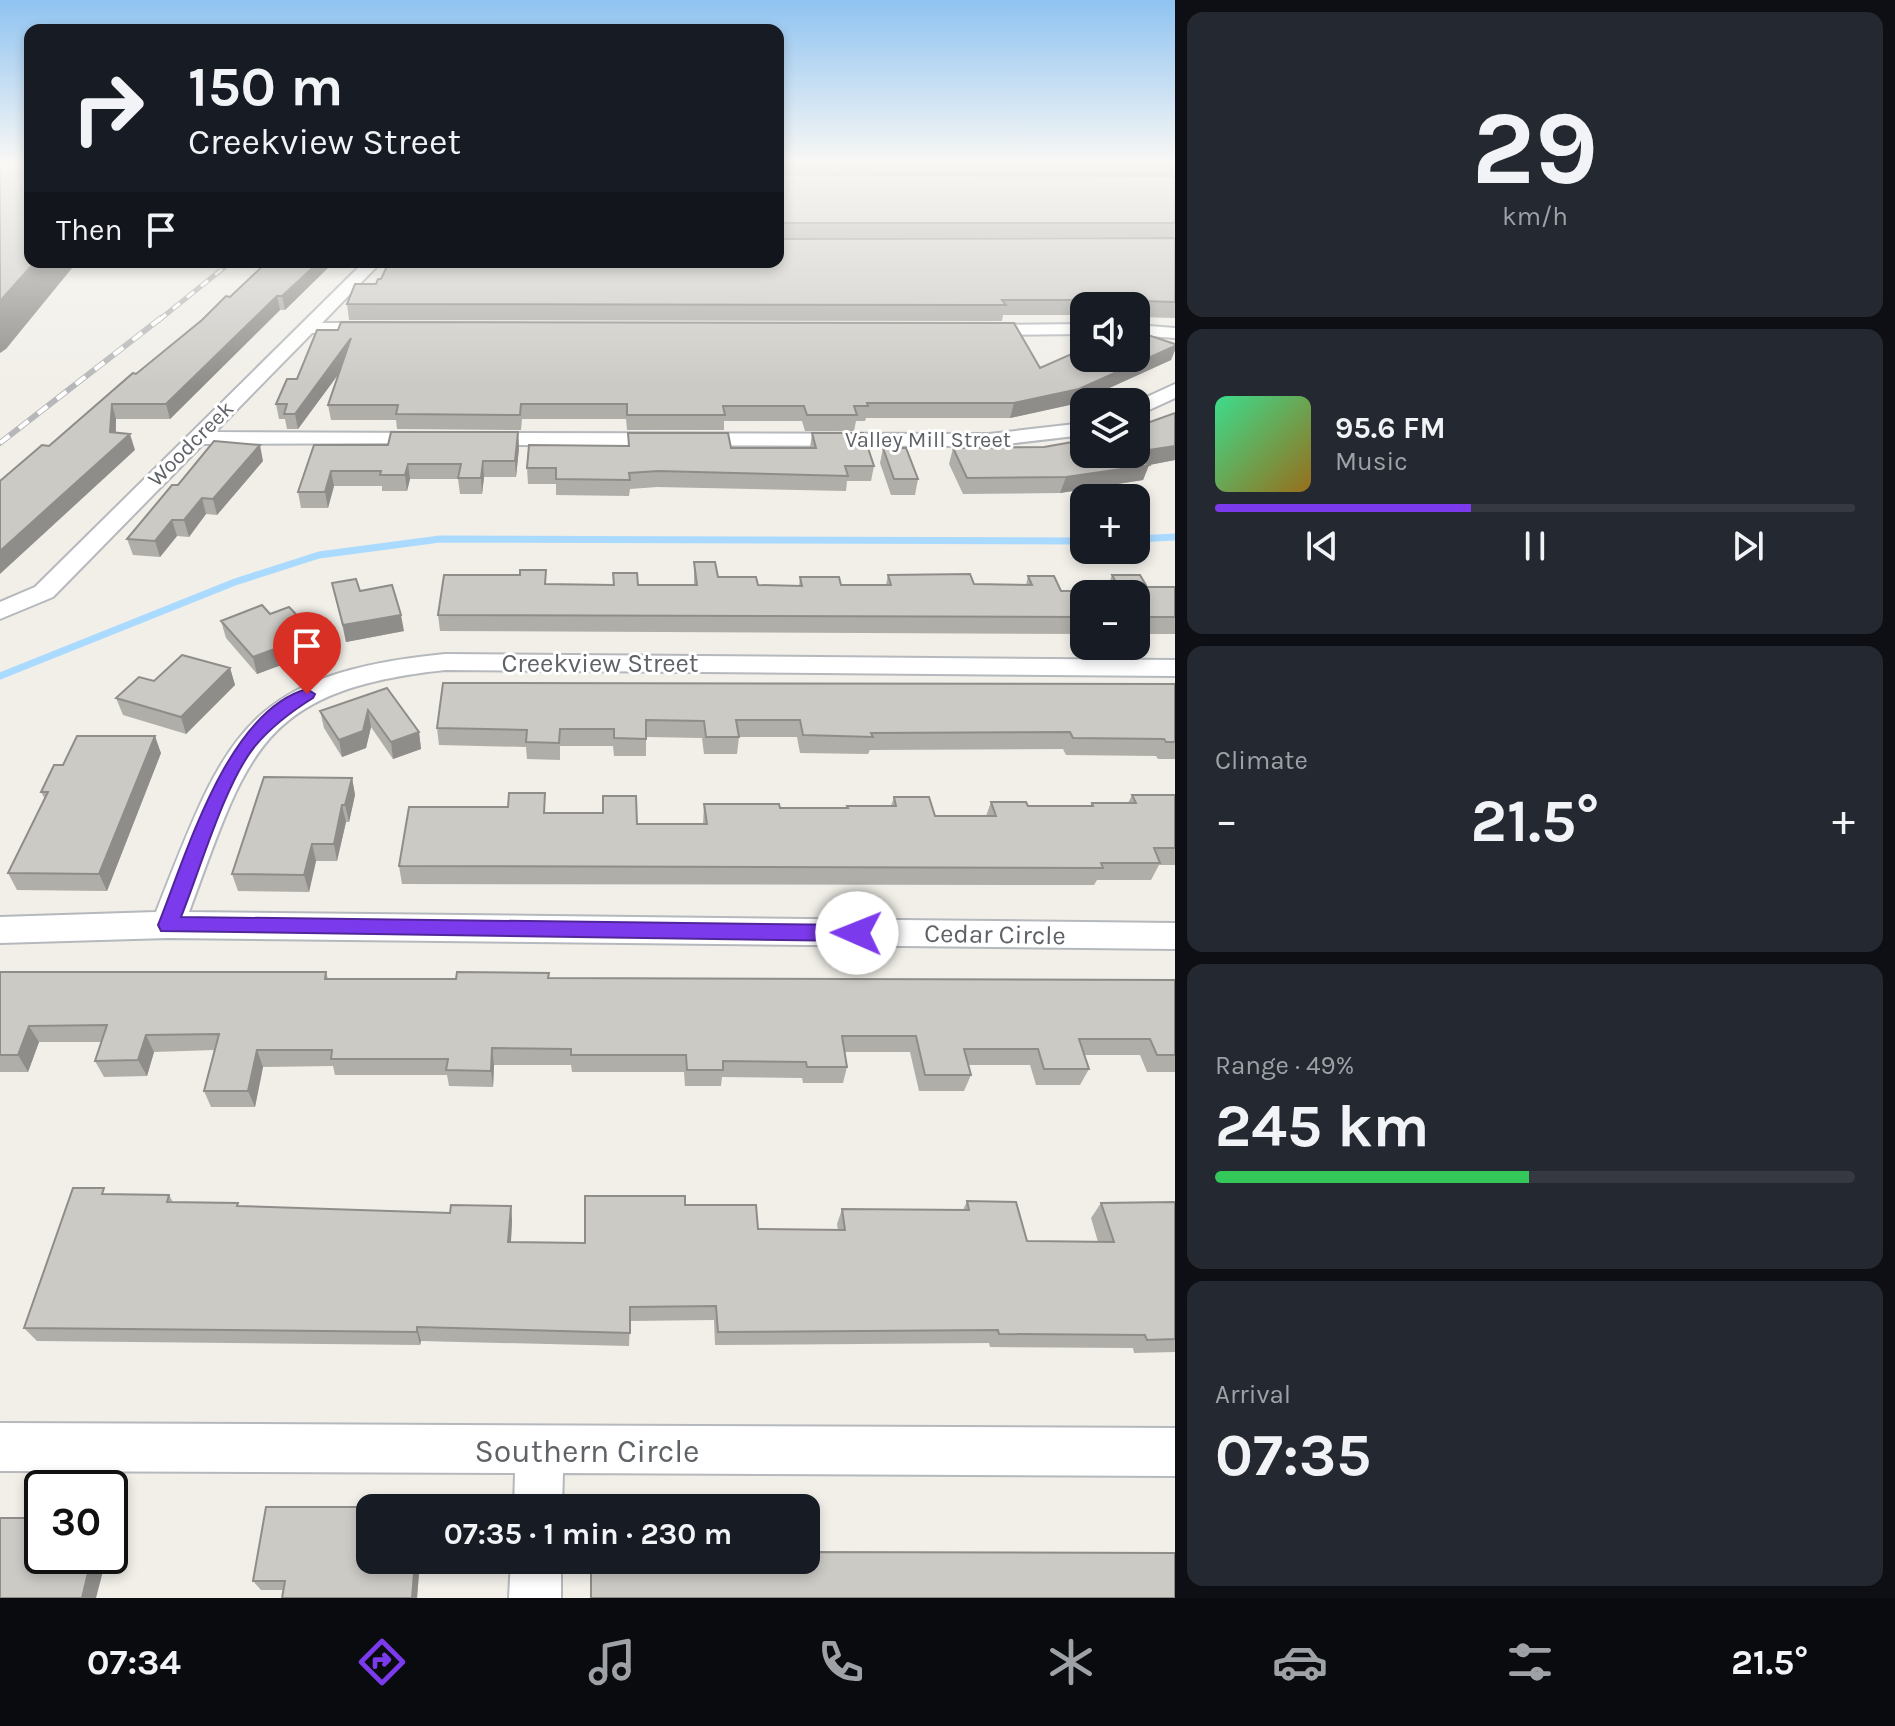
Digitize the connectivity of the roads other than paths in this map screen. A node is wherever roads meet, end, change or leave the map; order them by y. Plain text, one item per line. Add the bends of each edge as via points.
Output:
1 (367, 268) edge
2 (307, 328) junction
3 (402, 328) edge
4 (1070, 329) edge
5 (961, 330) edge
6 (1150, 331) edge
7 (1175, 333) edge
8 (1175, 390) edge
9 (1150, 403) edge
10 (1070, 432) edge
11 (196, 438) junction
12 (0, 611) edge
13 (1175, 668) edge
14 (168, 925) junction
15 (0, 930) edge
16 (1175, 936) edge
17 (0, 1447) edge
18 (540, 1451) junction
19 (1175, 1452) edge
20 (538, 1494) edge
21 (536, 1574) edge
22 (535, 1598) edge

1 - 2 street, Woodcreek
2 - 3 street
2 - 11 street, Woodcreek
4 - 5 street
6 - 7 street
8 - 9 street
10 - 11 street, Valley Mill Street via 989,440
11 - 12 street, Woodcreek via 44,592
13 - 14 street, Creekview Street via 445,662 386,669 307,694 280,711 249,742 228,774
14 - 15 street, Cedar Circle
14 - 16 street, Cedar Circle
17 - 18 street, Southern Circle
18 - 19 street, Southern Circle
18 - 20 street
21 - 22 street

